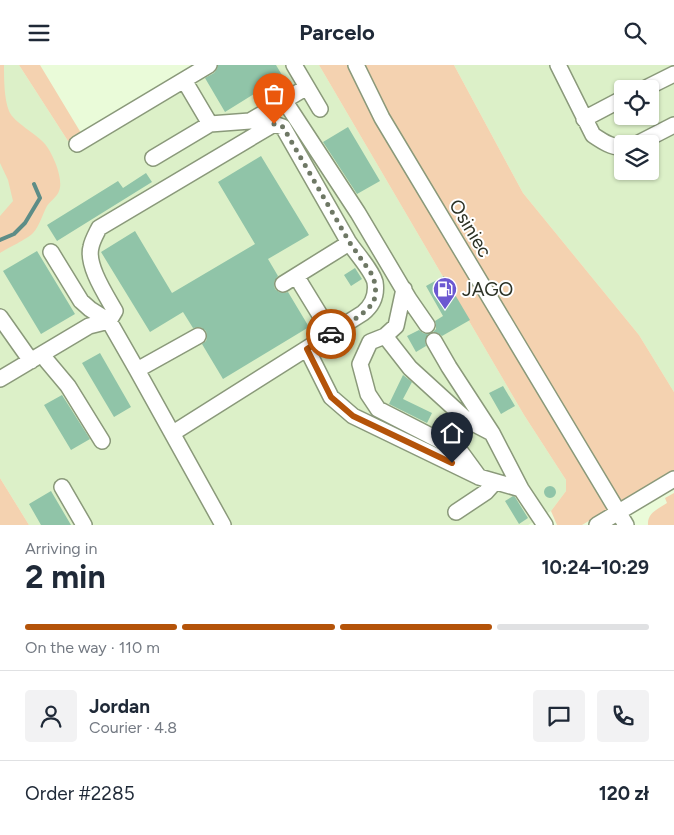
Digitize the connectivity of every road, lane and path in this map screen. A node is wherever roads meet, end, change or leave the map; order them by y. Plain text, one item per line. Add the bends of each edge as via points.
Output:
1 (209, 65) edge
2 (294, 65) edge
3 (356, 65) edge
4 (558, 65) edge
5 (674, 74) edge
6 (184, 80) junction
7 (659, 82) edge
8 (307, 87) junction
9 (284, 100) junction
10 (614, 103) edge
11 (320, 109) dead end
12 (584, 119) junction
13 (210, 124) junction
14 (674, 125) edge
15 (655, 135) edge
16 (77, 144) dead end
17 (614, 146) edge
18 (153, 158) dead end
19 (350, 243) junction
20 (51, 252) dead end
21 (297, 276) junction
22 (283, 284) dead end
23 (404, 289) junction
24 (0, 317) edge
25 (109, 321) junction
26 (427, 325) dead end
27 (331, 333) junction
28 (198, 336) dead end
29 (385, 336) junction
30 (434, 341) dead end
31 (307, 349) junction
32 (37, 357) junction
33 (137, 370) junction
34 (0, 379) edge
35 (173, 433) junction
36 (492, 433) junction
37 (102, 441) dead end
38 (479, 477) junction
39 (674, 479) edge
40 (495, 481) junction
41 (62, 487) dead end
42 (521, 489) junction
43 (456, 512) dead end
44 (622, 519) edge
45 (84, 525) edge
46 (223, 525) edge
47 (544, 525) edge
48 (597, 525) edge

1 - 6 street
2 - 8 street
3 - 44 street, Osiniec via 382,119
4 - 12 street
5 - 7 street
6 - 13 street
6 - 16 street
8 - 9 street
8 - 11 street
9 - 13 street via 250,121
9 - 23 street
10 - 12 street
12 - 17 street via 593,135
13 - 18 street
14 - 15 street
19 - 21 street
19 - 25 street via 283,127 274,124 99,228 90,249 91,261 115,311
19 - 27 street via 373,276 376,291 370,307
20 - 25 street via 81,301
21 - 22 street
21 - 27 street
23 - 26 street
23 - 29 street via 396,326
24 - 32 street
25 - 32 street via 89,326
25 - 33 street
27 - 31 street
28 - 33 street
29 - 36 street via 410,368 468,420
29 - 38 street via 370,342 360,364 368,394 378,409 460,451
30 - 36 street
31 - 35 street
31 - 38 street via 331,397 353,416
32 - 34 street
32 - 37 street via 47,361 68,386
33 - 35 street
35 - 46 street
36 - 42 street
38 - 40 street
39 - 44 street
40 - 42 street
40 - 43 street via 486,492
41 - 45 street
42 - 47 street
44 - 48 street

